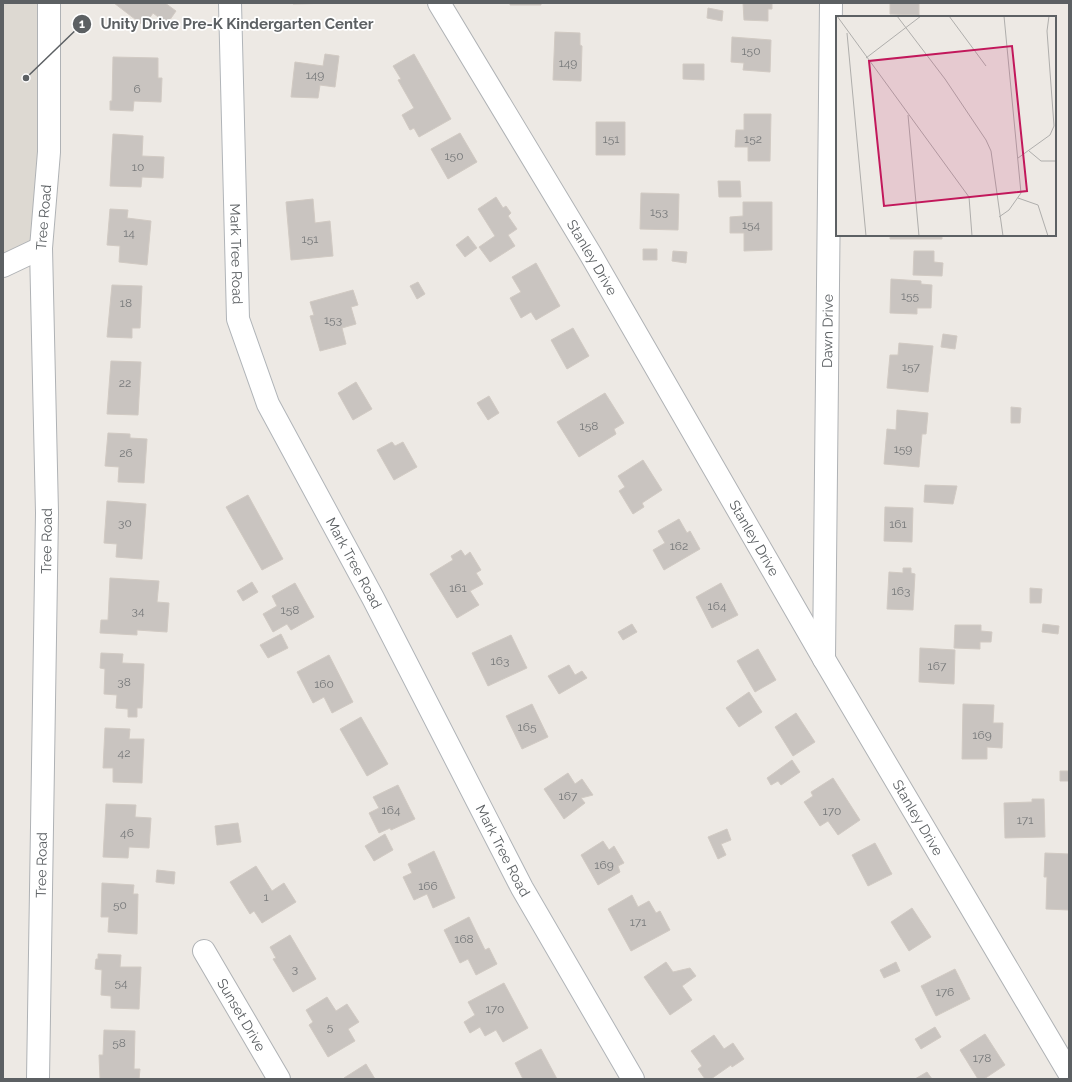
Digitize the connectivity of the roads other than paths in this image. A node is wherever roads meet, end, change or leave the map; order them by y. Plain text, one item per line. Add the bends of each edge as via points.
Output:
1 (49, 3) edge
2 (230, 3) edge
3 (439, 3) edge
4 (831, 3) edge
5 (41, 248) junction
6 (3, 266) edge
7 (824, 659) junction
8 (204, 951) dead end
9 (1069, 1073) edge
10 (38, 1079) edge
11 (279, 1079) edge
12 (633, 1079) edge

1 - 5 street, Tree Road via 49,152
2 - 12 street, Mark Tree Road via 238,319 268,404 376,605 522,888
3 - 7 street, Stanley Drive via 591,255
4 - 7 street, Dawn Drive
5 - 6 street
5 - 10 street, Tree Road via 47,513
7 - 9 street, Stanley Drive
8 - 11 street, Sunset Drive

